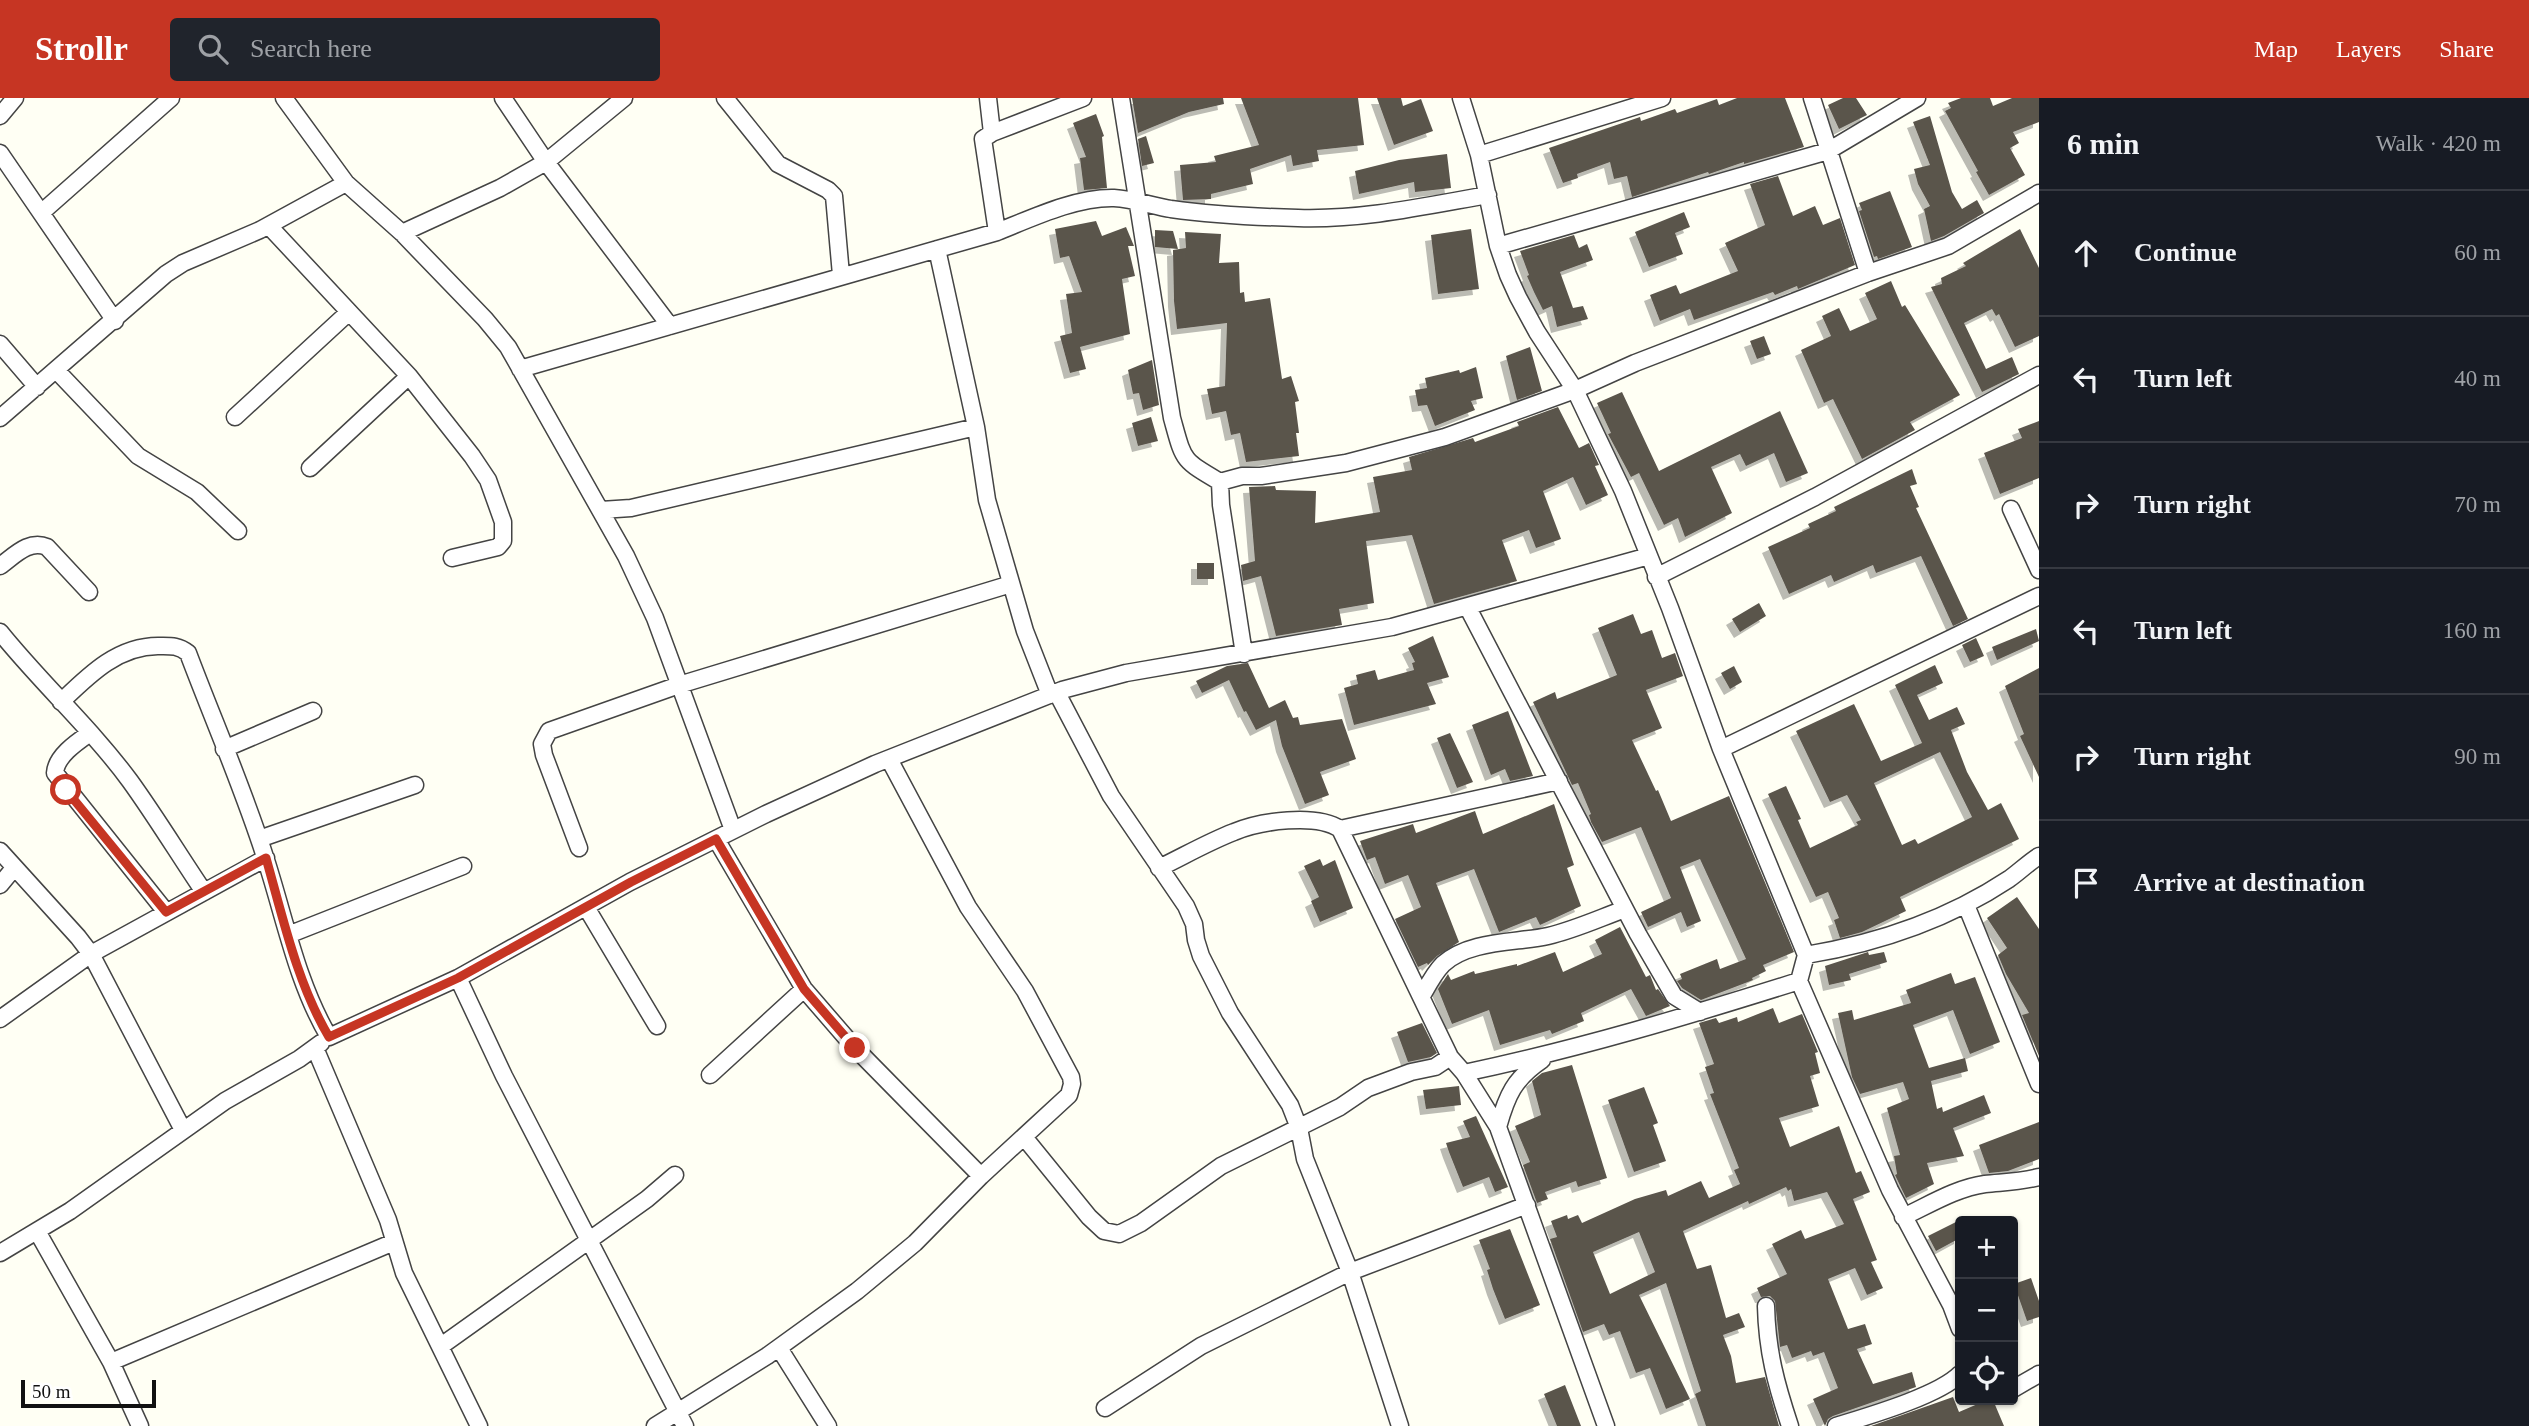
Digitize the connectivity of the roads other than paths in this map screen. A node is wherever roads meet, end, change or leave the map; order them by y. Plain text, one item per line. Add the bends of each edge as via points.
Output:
1 (15, 98) edge
2 (171, 98) edge
3 (284, 98) edge
4 (503, 98) edge
5 (725, 98) edge
6 (988, 98) edge
7 (1087, 98) edge
8 (1121, 98) edge
9 (1461, 98) edge
10 (1662, 98) edge
11 (1812, 98) edge
12 (1917, 98) edge
13 (619, 100) edge
14 (0, 116) edge
15 (992, 133) junction
16 (1828, 151) junction
17 (0, 153) edge
18 (1479, 155) junction
19 (546, 162) junction
20 (346, 183) junction
21 (2039, 193) edge
22 (1488, 195) junction
23 (1138, 203) junction
24 (41, 213) junction
25 (269, 226) junction
26 (997, 232) junction
27 (402, 233) junction
28 (1498, 246) junction
29 (937, 249) junction
30 (1868, 273) junction
31 (841, 275) junction
32 (349, 312) junction
33 (115, 321) junction
34 (670, 326) junction
35 (0, 344) edge
36 (520, 369) junction
37 (56, 370) junction
38 (2039, 375) edge
39 (409, 376) junction
40 (37, 387) junction
41 (1574, 390) junction
42 (235, 417) dead end
43 (0, 418) edge
44 (976, 427) junction
45 (310, 468) dead end
46 (1220, 482) junction
47 (2011, 509) dead end
48 (601, 510) junction
49 (238, 531) dead end
50 (1649, 555) junction
51 (452, 558) dead end
52 (0, 566) edge
53 (2039, 570) edge
54 (1656, 577) junction
55 (1011, 584) junction
56 (89, 592) dead end
57 (2039, 596) edge
58 (1468, 608) junction
59 (0, 632) edge
60 (1244, 654) junction
61 (679, 685) junction
62 (1054, 694) junction
63 (61, 702) junction
64 (313, 711) dead end
65 (90, 733) junction
66 (224, 749) junction
67 (1721, 749) junction
68 (889, 759) junction
69 (1559, 781) junction
70 (415, 785) dead end
71 (1340, 829) junction
72 (733, 830) junction
73 (258, 839) junction
74 (716, 839) junction
75 (579, 848) dead end
76 (0, 851) edge
77 (2039, 856) edge
78 (266, 858) junction
79 (463, 866) dead end
80 (15, 868) junction
81 (1160, 868) junction
82 (0, 886) edge
83 (204, 892) junction
84 (1966, 905) junction
85 (586, 907) junction
86 (1625, 909) junction
87 (166, 912) junction
88 (288, 935) junction
89 (91, 954) junction
90 (1806, 955) junction
91 (458, 978) junction
92 (1798, 981) junction
93 (804, 989) junction
94 (1422, 996) junction
95 (1674, 996) junction
96 (1700, 1012) junction
97 (0, 1019) edge
98 (1666, 1023) junction
99 (657, 1026) dead end
100 (329, 1037) junction
101 (315, 1048) junction
102 (1550, 1055) junction
103 (1450, 1057) junction
104 (1464, 1073) junction
105 (710, 1074) dead end
106 (2039, 1084) edge
107 (1498, 1127) junction
108 (1299, 1128) junction
109 (183, 1130) junction
110 (1024, 1137) junction
111 (675, 1175) dead end
112 (981, 1176) junction
113 (2039, 1177) edge
114 (1527, 1205) junction
115 (1903, 1217) junction
116 (37, 1231) junction
117 (590, 1240) junction
118 (394, 1242) junction
119 (0, 1253) edge
120 (1350, 1272) junction
121 (1766, 1306) dead end
122 (1955, 1316) edge
123 (441, 1346) junction
124 (779, 1348) junction
125 (111, 1362) junction
126 (2039, 1374) edge
127 (1955, 1379) edge
128 (2018, 1386) edge
129 (1105, 1408) dead end
130 (682, 1419) edge
131 (140, 1426) edge
132 (479, 1426) edge
133 (655, 1426) edge
134 (828, 1426) edge
135 (1400, 1426) edge
136 (1606, 1426) edge
137 (1790, 1426) edge
138 (1836, 1426) edge

1 - 14 street
2 - 24 street
3 - 20 street
4 - 19 street
5 - 31 street via 778,164 834,196
6 - 15 street
7 - 15 street
8 - 23 street
9 - 18 street
10 - 18 street
11 - 16 street
12 - 16 street
13 - 19 street
15 - 26 street via 983,139
16 - 28 street
16 - 30 street
17 - 24 street
18 - 22 street
19 - 27 street
19 - 34 street
20 - 25 street
20 - 27 street
21 - 30 street via 1948,246
22 - 23 street via 1367,216 1302,219 1231,216
22 - 28 street
23 - 26 street via 1115,198 1059,208
23 - 46 street via 1172,418 1182,454 1188,463
24 - 33 street
25 - 32 street
25 - 33 street via 183,263
26 - 29 street
27 - 36 street via 485,319
28 - 41 street via 1518,297
29 - 31 street
29 - 44 street
30 - 41 street
31 - 34 street
32 - 39 street
32 - 42 street
33 - 37 street
34 - 36 street
35 - 40 street
36 - 48 street
37 - 40 street
37 - 49 street via 138,456 197,492
38 - 54 street
39 - 45 street
39 - 51 street via 488,480 503,522 503,541 498,547
40 - 43 street
41 - 46 street via 1445,437 1346,463
41 - 50 street
44 - 48 street via 631,508
44 - 55 street via 986,500
46 - 60 street
47 - 53 street
48 - 61 street via 656,618
50 - 54 street
50 - 58 street
52 - 56 street via 39,543
54 - 67 street
55 - 61 street
55 - 62 street via 1025,631
57 - 67 street
58 - 60 street
58 - 69 street
59 - 63 street
60 - 62 street via 1126,673
61 - 72 street
61 - 75 street via 549,731 542,744 544,755
62 - 68 street
62 - 81 street via 1111,796
63 - 65 street
63 - 66 street via 91,673 121,654 148,646 180,647 188,653
64 - 66 street
65 - 83 street via 129,780
65 - 87 street via 55,765 55,773
66 - 73 street
67 - 90 street
68 - 72 street
68 - 110 street via 968,907 1025,991 1071,1077 1069,1095
69 - 71 street
69 - 86 street
70 - 73 street
71 - 81 street via 1315,820 1275,822 1236,831
71 - 94 street
72 - 74 street
73 - 78 street
74 - 85 street
74 - 93 street
76 - 80 street
77 - 84 street
78 - 83 street
78 - 88 street
79 - 88 street
80 - 82 street
80 - 89 street
81 - 108 street via 1186,906 1201,956 1230,1013 1290,1105
83 - 87 street
84 - 90 street via 1917,928
84 - 106 street
85 - 91 street
85 - 99 street
86 - 94 street via 1549,936 1503,942 1458,955 1436,972
86 - 95 street
87 - 89 street
88 - 100 street via 316,1016
89 - 97 street
89 - 109 street
90 - 92 street
91 - 100 street
91 - 117 street
92 - 96 street
92 - 115 street
93 - 105 street
93 - 112 street via 855,1048
94 - 103 street
95 - 96 street
95 - 98 street
96 - 98 street
98 - 102 street
100 - 101 street
101 - 109 street
101 - 118 street
102 - 104 street
102 - 107 street via 1520,1076
103 - 104 street
103 - 108 street via 1435,1067 1368,1088
104 - 107 street
107 - 114 street
108 - 110 street via 1220,1166 1119,1234 1104,1231 1089,1217
108 - 120 street via 1305,1159
109 - 116 street
110 - 112 street
111 - 117 street
112 - 124 street via 897,1259
113 - 115 street via 1969,1188
114 - 120 street
114 - 136 street
115 - 122 street
116 - 119 street
116 - 125 street
117 - 123 street
117 - 130 street
118 - 123 street via 404,1273
118 - 125 street
120 - 129 street via 1201,1346
120 - 135 street
121 - 137 street via 1772,1369
123 - 132 street
124 - 130 street
124 - 134 street
125 - 131 street
126 - 128 street
127 - 138 street via 1885,1411
130 - 133 street

